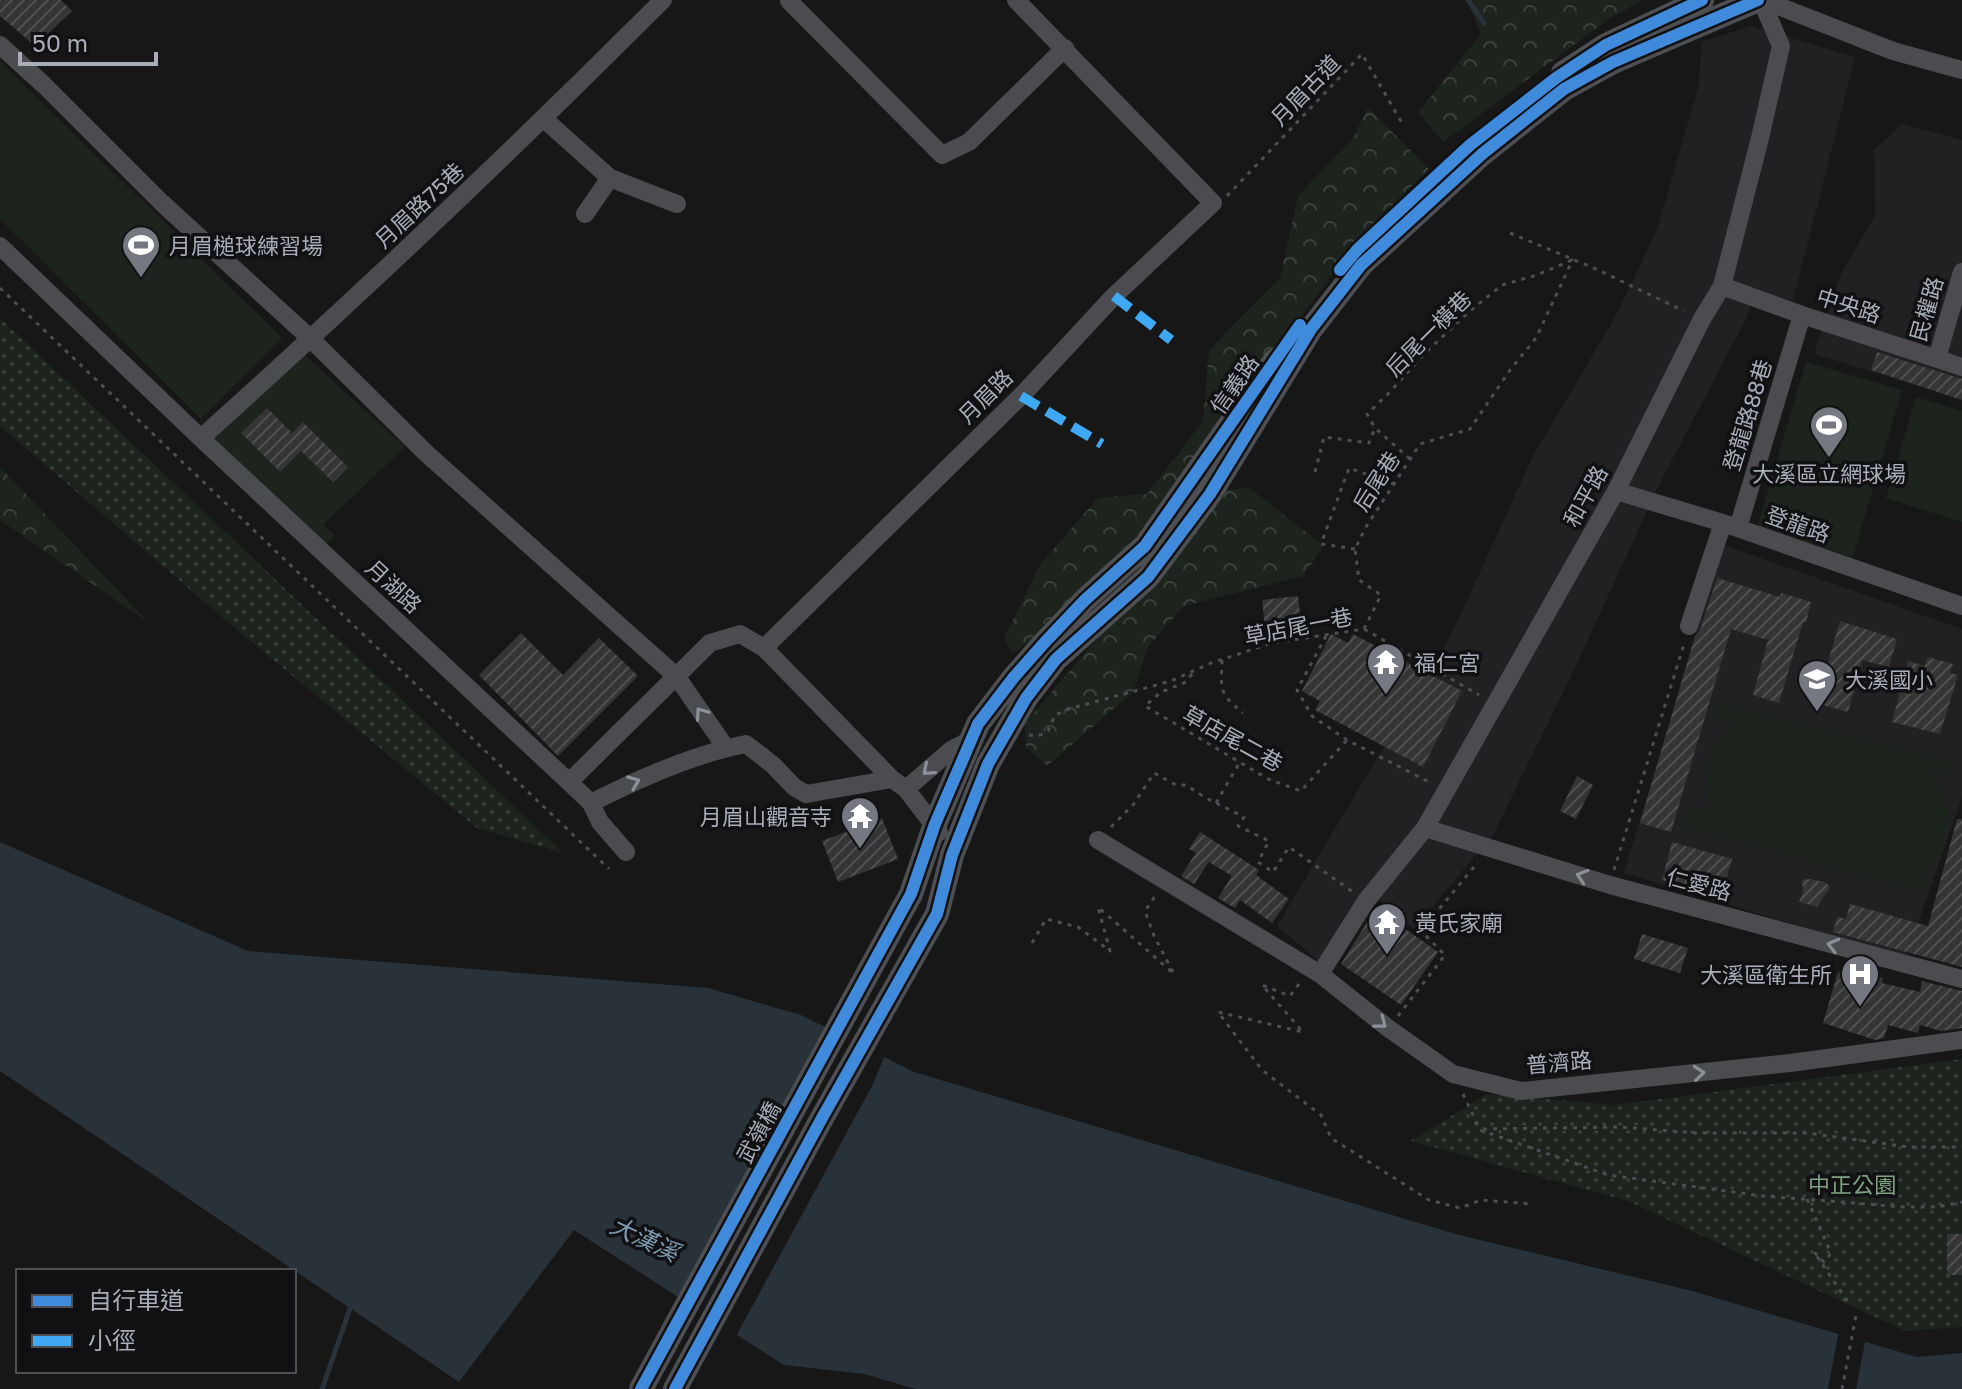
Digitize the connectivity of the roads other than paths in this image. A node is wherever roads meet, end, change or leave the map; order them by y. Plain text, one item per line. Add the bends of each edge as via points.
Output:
1 (663, 0) edge
2 (1016, 0) edge
3 (1702, 0) edge
4 (1761, 0) edge
5 (789, 1) edge
6 (0, 45) edge
7 (1065, 48) junction
8 (1962, 70) edge
9 (544, 119) junction
10 (610, 178) junction
11 (677, 204) dead end
12 (585, 214) dead end
13 (0, 246) edge
14 (1962, 272) edge
15 (1722, 286) junction
16 (1802, 315) junction
17 (311, 339) junction
18 (1937, 358) junction
19 (1962, 367) edge
20 (201, 438) junction
21 (1616, 491) junction
22 (1730, 526) junction
23 (1962, 606) edge
24 (1689, 626) road end
25 (764, 648) junction
26 (677, 677) junction
27 (972, 739) junction
28 (726, 748) junction
29 (569, 782) junction
30 (899, 784) junction
31 (591, 803) junction
32 (935, 824) junction
33 (1425, 828) junction
34 (1098, 840) road end
35 (626, 852) dead end
36 (952, 855) junction
37 (911, 894) joint
38 (1320, 974) junction
39 (1962, 979) edge
40 (1962, 1040) edge
41 (641, 1389) edge
42 (675, 1389) edge

1 - 9 street, 月眉路75巷
2 - 7 street
3 - 27 main road, 信義路 via 1606,45 1556,78 1470,145 1358,249 1145,546 1046,641 994,702
4 - 8 street via 1893,51
4 - 15 street, 和平路 via 1781,46
4 - 36 main road, 信義路 via 1613,62 1564,89 1482,154 1361,265 1311,329 1210,494 1148,577 1056,659 1026,698 988,764
5 - 7 street via 942,155 969,142
6 - 17 street
7 - 25 street, 月眉路 via 1213,203
9 - 10 street
9 - 17 street, 月眉路75巷
10 - 11 street
10 - 12 street
13 - 20 street, 月湖路
14 - 18 street, 民權路
15 - 16 street, 中央路
15 - 21 street, 和平路
16 - 18 street, 中央路
16 - 22 street, 登龍路88巷
17 - 20 street, 月眉路75巷
17 - 26 street via 427,454
18 - 19 street, 中央路
20 - 29 street, 月湖路
21 - 22 street, 登龍路
21 - 33 street, 和平路
22 - 23 street, 登龍路
22 - 24 street, 登龍路88巷
25 - 26 street via 740,634 710,643
25 - 30 street
28 -> 26 street
26 - 29 street
27 -> 30 street
27 - 32 main road, 信義路
28 - 30 street via 746,744 806,794
31 -> 28 street
29 - 31 street, 月湖路
30 - 32 street
31 - 35 street, 月湖路
32 - 36 street
32 - 37 main road, 信義路
33 - 38 street, 和平路 via 1366,901
39 -> 33 street, 仁愛路 via 1610,885
34 - 38 street, 普濟路
36 - 42 main road, 信義路 via 937,914
37 - 41 main road, 武嶺橋
38 -> 40 street, 普濟路 via 1453,1074 1521,1091

